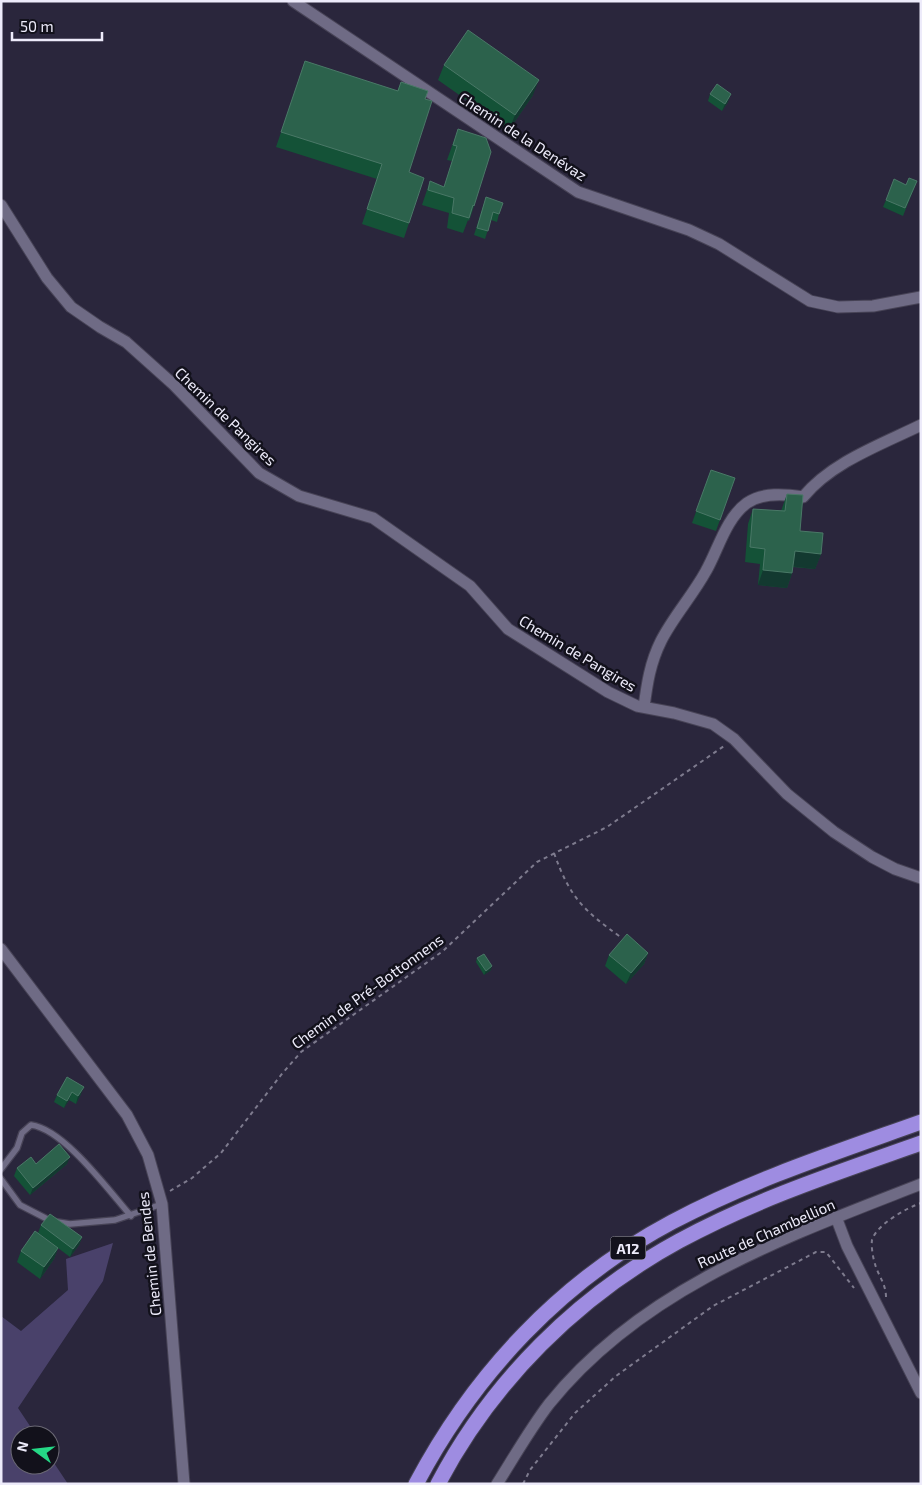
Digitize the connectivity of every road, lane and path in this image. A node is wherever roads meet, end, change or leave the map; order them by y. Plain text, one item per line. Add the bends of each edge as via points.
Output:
1 (293, 1) edge
2 (1, 205) edge
3 (921, 296) edge
4 (921, 425) edge
5 (644, 707) junction
6 (734, 738) junction
7 (554, 853) junction
8 (921, 878) edge
9 (622, 938) edge
10 (1, 949) edge
11 (921, 1122) edge
12 (921, 1143) edge
13 (1, 1169) edge
14 (1, 1179) edge
15 (921, 1184) edge
16 (161, 1199) junction
17 (921, 1203) edge
18 (131, 1216) junction
19 (836, 1217) junction
20 (856, 1290) dead end
21 (879, 1310) junction
22 (921, 1393) edge
23 (184, 1484) edge
24 (416, 1484) edge
25 (438, 1484) edge
26 (497, 1484) edge
27 (522, 1484) edge

1 - 3 street, Chemin de la Denévaz via 578,192 689,230 719,244 810,301 838,307 873,306
2 - 5 street, Chemin de Pangires via 47,278 71,306 126,342 194,404 259,473 299,496 373,518 470,586 508,629 608,692
4 - 5 street via 837,468 802,497 784,494 765,496 748,503 734,518 706,571 661,641 648,674
5 - 6 street, Chemin de Pangires via 713,724
6 - 7 path, Chemin de Pré-Bottonnens via 607,827
6 - 8 street, Chemin de Pangires via 787,794 834,832 872,857
7 - 9 path via 562,878 578,903
7 - 16 path, Chemin de Pré-Bottonnens via 537,862 443,951 301,1052 221,1153
10 - 16 street, Chemin de Bendes via 127,1115 148,1155
11 - 24 highway, A12 via 728,1194 671,1223 600,1268 550,1308 505,1354 460,1411
12 - 25 highway, A12 via 737,1212 680,1240 613,1282 563,1323 520,1366 481,1415
13 - 18 lane via 17,1148 22,1134 31,1125 42,1126 76,1152
14 - 18 lane via 20,1205 51,1221 70,1224
15 - 19 street, Route de Chambellion
16 - 18 lane
16 - 23 street, Chemin de Bendes
17 - 21 path via 903,1210 879,1230 872,1241 874,1263 886,1291 886,1301
19 - 21 street
19 - 26 street, Route de Chambellion via 766,1246 697,1281 621,1334 587,1363 549,1404
20 - 27 path via 826,1252 816,1252 713,1306 616,1376 575,1412
21 - 22 street

